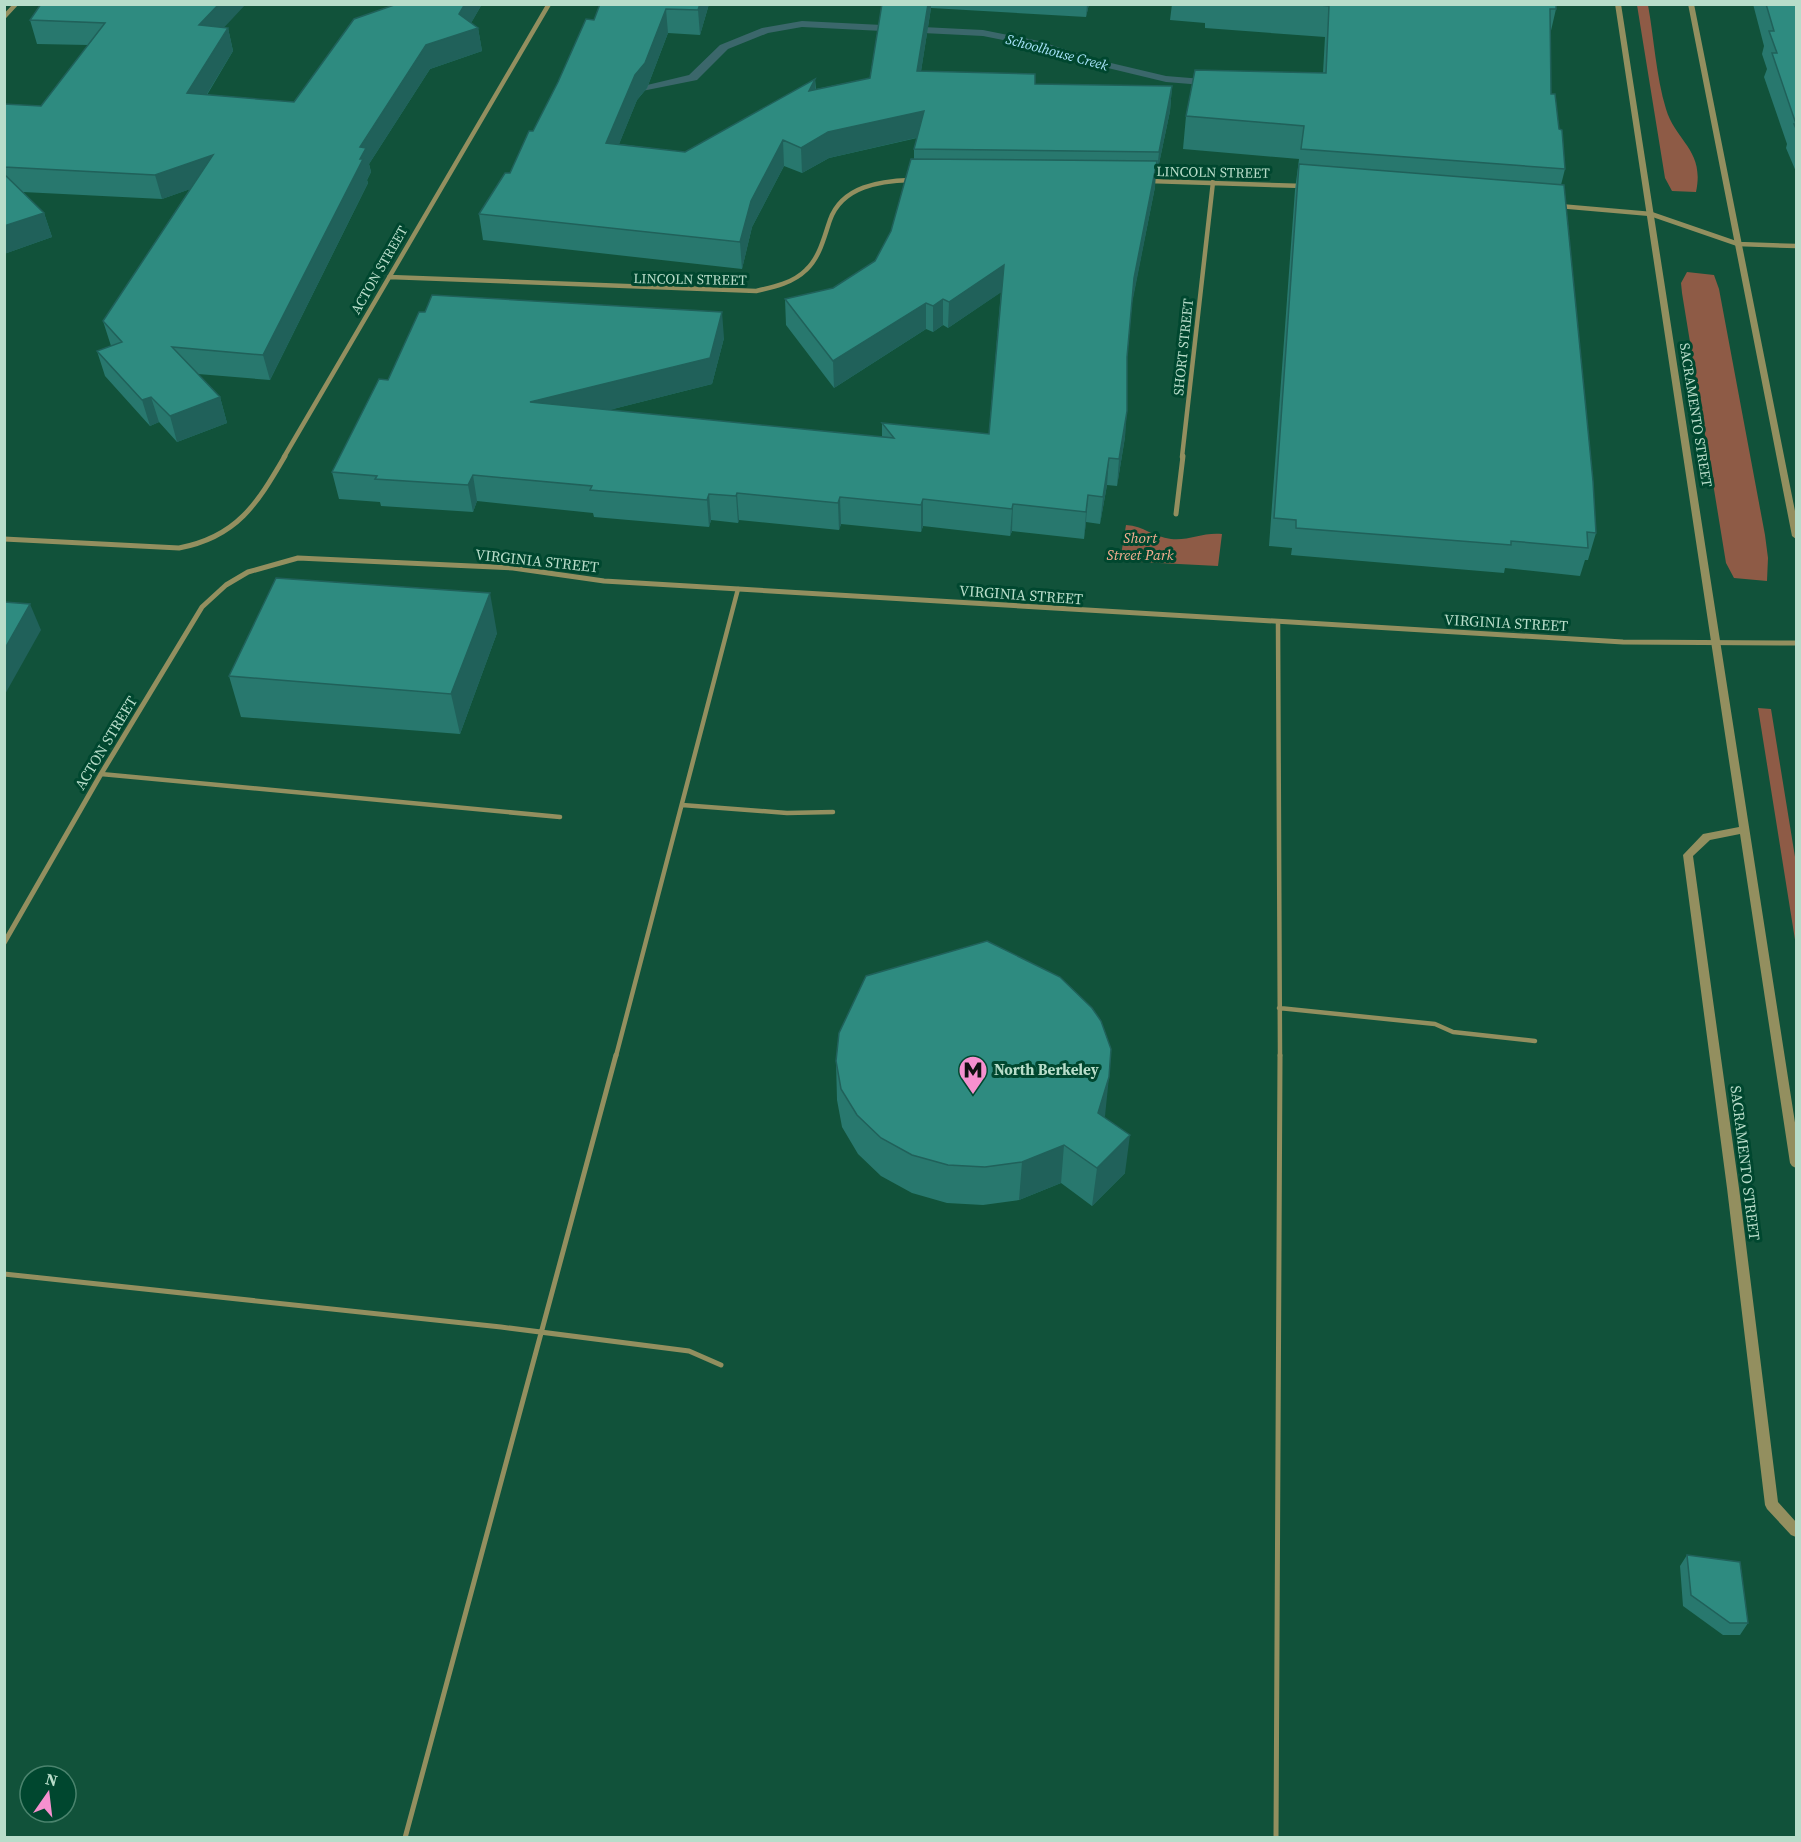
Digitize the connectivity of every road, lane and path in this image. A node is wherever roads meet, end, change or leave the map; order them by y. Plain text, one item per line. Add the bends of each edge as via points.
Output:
1 (16, 4) edge
2 (549, 4) edge
3 (1618, 4) edge
4 (1690, 4) edge
5 (4, 17) edge
6 (923, 179) edge
7 (1143, 181) edge
8 (1213, 182) junction
9 (1307, 186) edge
10 (1551, 206) edge
11 (1651, 214) junction
12 (1738, 244) junction
13 (1797, 246) edge
14 (388, 277) junction
15 (1176, 514) dead end
16 (1797, 536) edge
17 (4, 539) edge
18 (248, 572) joint
19 (738, 590) junction
20 (1278, 622) junction
21 (1715, 643) junction
22 (1797, 643) edge
23 (101, 774) junction
24 (682, 805) junction
25 (833, 812) dead end
26 (560, 817) dead end
27 (1745, 830) junction
28 (4, 943) edge
29 (1279, 1008) junction
30 (1535, 1041) dead end
31 (1797, 1163) edge
32 (4, 1274) edge
33 (541, 1332) junction
34 (721, 1365) dead end
35 (1797, 1531) edge
36 (405, 1838) edge
37 (1276, 1838) edge

1 - 5 street
2 - 14 street, ACTON STREET
3 - 11 street, SACRAMENTO STREET
4 - 12 street
6 - 14 street, LINCOLN STREET via 890,180 848,196 836,208 821,247 807,269 779,285 756,291
7 - 8 street, LINCOLN STREET
8 - 9 street, LINCOLN STREET
8 - 15 street, SHORT STREET
10 - 11 street
11 - 12 street
11 - 21 street, SACRAMENTO STREET
12 - 13 street
12 - 16 street
14 - 17 street, ACTON STREET via 265,490 243,519 219,537 178,548
18 - 19 street, VIRGINIA STREET via 298,558 317,558 513,568 604,581
18 - 23 street, ACTON STREET via 202,607
19 - 20 street, VIRGINIA STREET
19 - 24 lane
20 - 21 street, VIRGINIA STREET via 1623,642
20 - 29 lane
21 - 22 street, VIRGINIA STREET
21 - 27 street, SACRAMENTO STREET
23 - 26 lane
23 - 28 street, ACTON STREET
24 - 25 lane via 787,813
24 - 33 lane
27 - 31 street, SACRAMENTO STREET
27 - 35 street, SACRAMENTO STREET via 1707,837 1688,855 1772,1505
29 - 30 lane via 1435,1024 1453,1032
29 - 37 lane
32 - 33 lane
33 - 34 lane via 689,1351
33 - 36 lane

